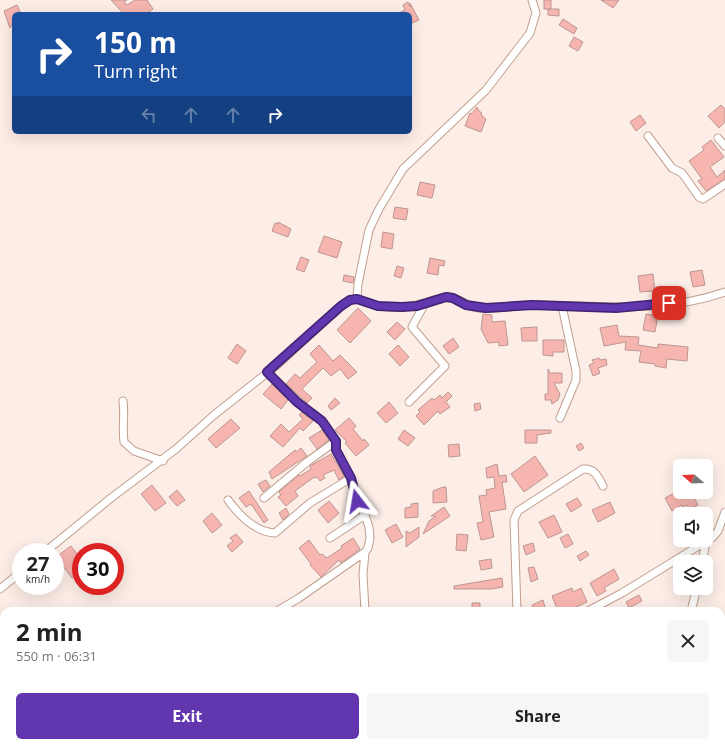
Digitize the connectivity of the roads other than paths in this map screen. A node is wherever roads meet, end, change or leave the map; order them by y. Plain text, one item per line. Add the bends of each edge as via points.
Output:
1 (532, 0) edge
2 (648, 136) dead end
3 (718, 138) dead end
4 (725, 146) edge
5 (725, 184) edge
6 (725, 292) edge
7 (357, 299) junction
8 (425, 303) junction
9 (562, 306) junction
10 (267, 372) junction
11 (123, 401) dead end
12 (409, 402) dead end
13 (560, 418) dead end
14 (336, 441) junction
15 (163, 461) junction
16 (351, 478) junction
17 (603, 486) dead end
18 (264, 498) dead end
19 (228, 500) dead end
20 (725, 512) edge
21 (365, 515) junction
22 (713, 536) edge
23 (330, 538) dead end
24 (56, 543) edge
25 (698, 547) edge
26 (365, 552) junction
27 (12, 579) edge
28 (0, 589) edge
29 (695, 595) edge
30 (284, 607) edge
31 (365, 607) edge
32 (517, 607) edge
33 (596, 607) edge
34 (692, 607) edge

1 - 7 street via 536,13 530,33 486,90 403,169 379,209 368,236
2 - 5 street via 667,162 682,173 703,199
3 - 4 street
6 - 9 street via 703,298 647,306
7 - 8 street via 388,308
7 - 10 street via 341,306
8 - 9 street via 446,297 477,308
8 - 12 street via 412,327 445,366
9 - 13 street via 576,380
10 - 14 street via 297,402 322,421
10 - 15 street
11 - 15 street via 124,442 134,451
14 - 16 street via 336,450
14 - 18 street
15 - 24 street via 111,498
16 - 19 street via 310,503 275,533 244,519
16 - 21 street via 357,501
17 - 32 street via 596,473 583,469 518,511 514,520
20 - 22 street via 718,531
21 - 23 street
21 - 26 street via 370,538
25 - 33 street
26 - 30 street
26 - 31 street
27 - 28 street
29 - 34 street

